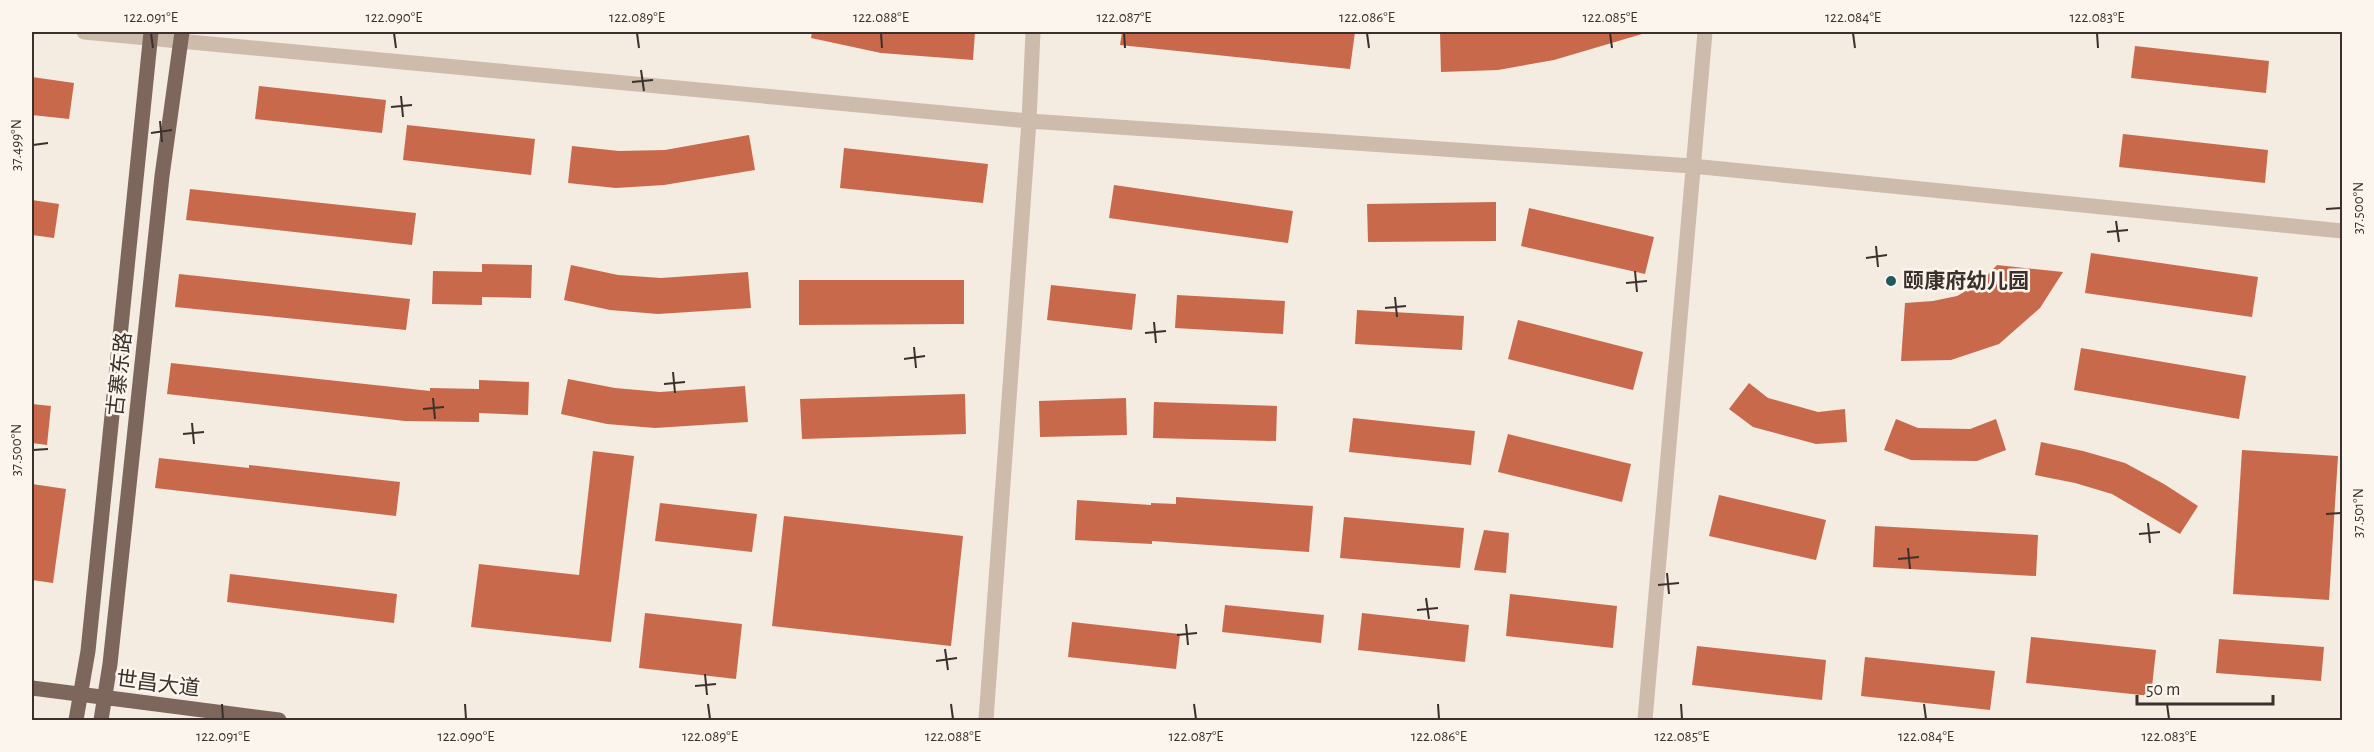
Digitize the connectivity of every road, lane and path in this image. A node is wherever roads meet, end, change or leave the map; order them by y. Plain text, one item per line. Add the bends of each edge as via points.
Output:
1 (84, 32) edge
2 (1034, 32) edge
3 (1705, 32) edge
4 (151, 35) edge
5 (182, 37) edge
6 (1029, 122) junction
7 (1692, 166) junction
8 (2343, 231) edge
9 (32, 688) edge
10 (81, 695) junction
11 (104, 698) junction
12 (76, 720) edge
13 (101, 720) edge
14 (279, 720) edge
15 (986, 720) edge
16 (1645, 720) edge

1 - 4 street
2 - 6 street
3 - 7 street
4 - 5 street
4 - 10 main road, 古寨东路
5 - 6 street
5 - 11 main road, 古寨东路 via 162,176
6 - 7 street
6 - 15 street
7 - 8 street
7 - 16 street
9 - 10 main road, 世昌大道
10 - 11 main road, 世昌大道
10 - 12 main road, 古寨东路
11 - 13 main road, 古寨东路
11 - 14 main road, 世昌大道

